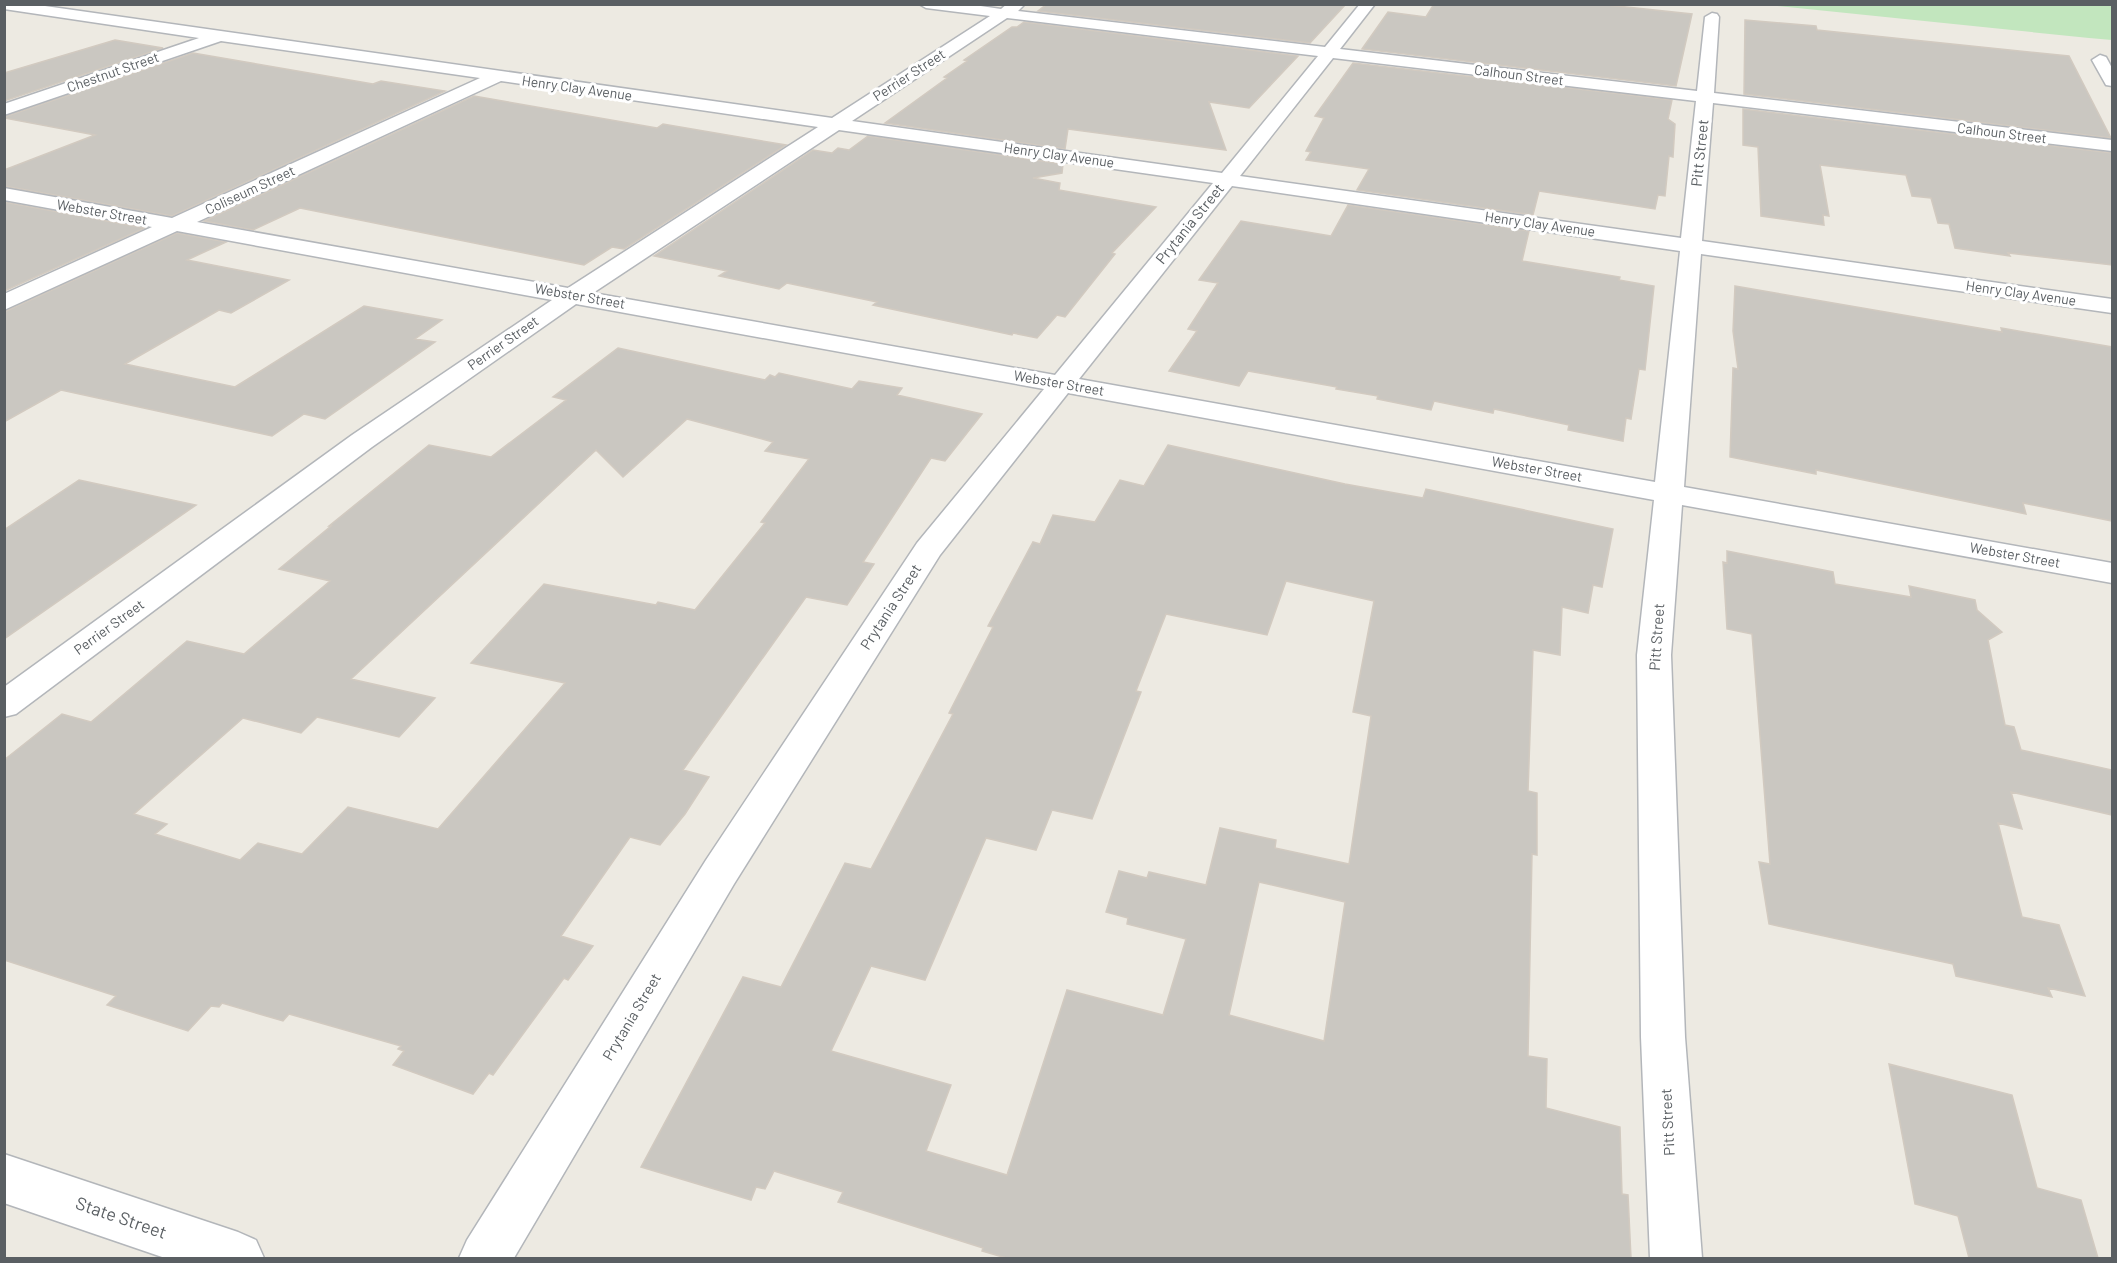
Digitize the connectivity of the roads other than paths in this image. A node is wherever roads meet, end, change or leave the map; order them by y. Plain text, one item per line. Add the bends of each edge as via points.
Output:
1 (926, 4) edge
2 (1368, 4) edge
3 (4, 5) edge
4 (1011, 9) edge
5 (1712, 17) dead end
6 (222, 35) junction
7 (1328, 52) junction
8 (2100, 60) dead end
9 (496, 77) junction
10 (2112, 81) edge
11 (1706, 98) junction
12 (4, 110) edge
13 (835, 123) junction
14 (2112, 146) edge
15 (1227, 178) junction
16 (4, 194) edge
17 (174, 225) junction
18 (1691, 246) junction
19 (574, 295) junction
20 (4, 303) edge
21 (2112, 306) edge
22 (1061, 384) junction
23 (1670, 493) junction
24 (2112, 573) edge
25 (4, 705) edge
26 (4, 1178) edge
27 (238, 1258) edge
28 (485, 1258) edge
29 (1676, 1258) edge

1 - 4 street, Calhoun Street
2 - 7 street, Prytania Street
3 - 6 street, Henry Clay Avenue
4 - 7 street, Calhoun Street
4 - 13 street, Perrier Street
5 - 11 street, Pitt Street
6 - 9 street, Henry Clay Avenue
6 - 12 street, Chestnut Street
7 - 11 street, Calhoun Street
7 - 15 street, Prytania Street
8 - 10 street
9 - 13 street, Henry Clay Avenue
9 - 17 street, Coliseum Street
11 - 14 street, Calhoun Street
11 - 18 street, Pitt Street
13 - 15 street, Henry Clay Avenue
13 - 19 street, Perrier Street
15 - 18 street, Henry Clay Avenue
15 - 22 street, Prytania Street
16 - 17 street, Webster Street
17 - 19 street, Webster Street
17 - 20 street, Coliseum Street
18 - 21 street, Henry Clay Avenue
18 - 23 street, Pitt Street
19 - 22 street, Webster Street
19 - 25 street, Perrier Street via 362,441
22 - 23 street, Webster Street
22 - 28 street, Prytania Street via 928,550 720,872
23 - 24 street, Webster Street
23 - 29 street, Pitt Street via 1654,655 1663,1037
26 - 27 street, State Street

